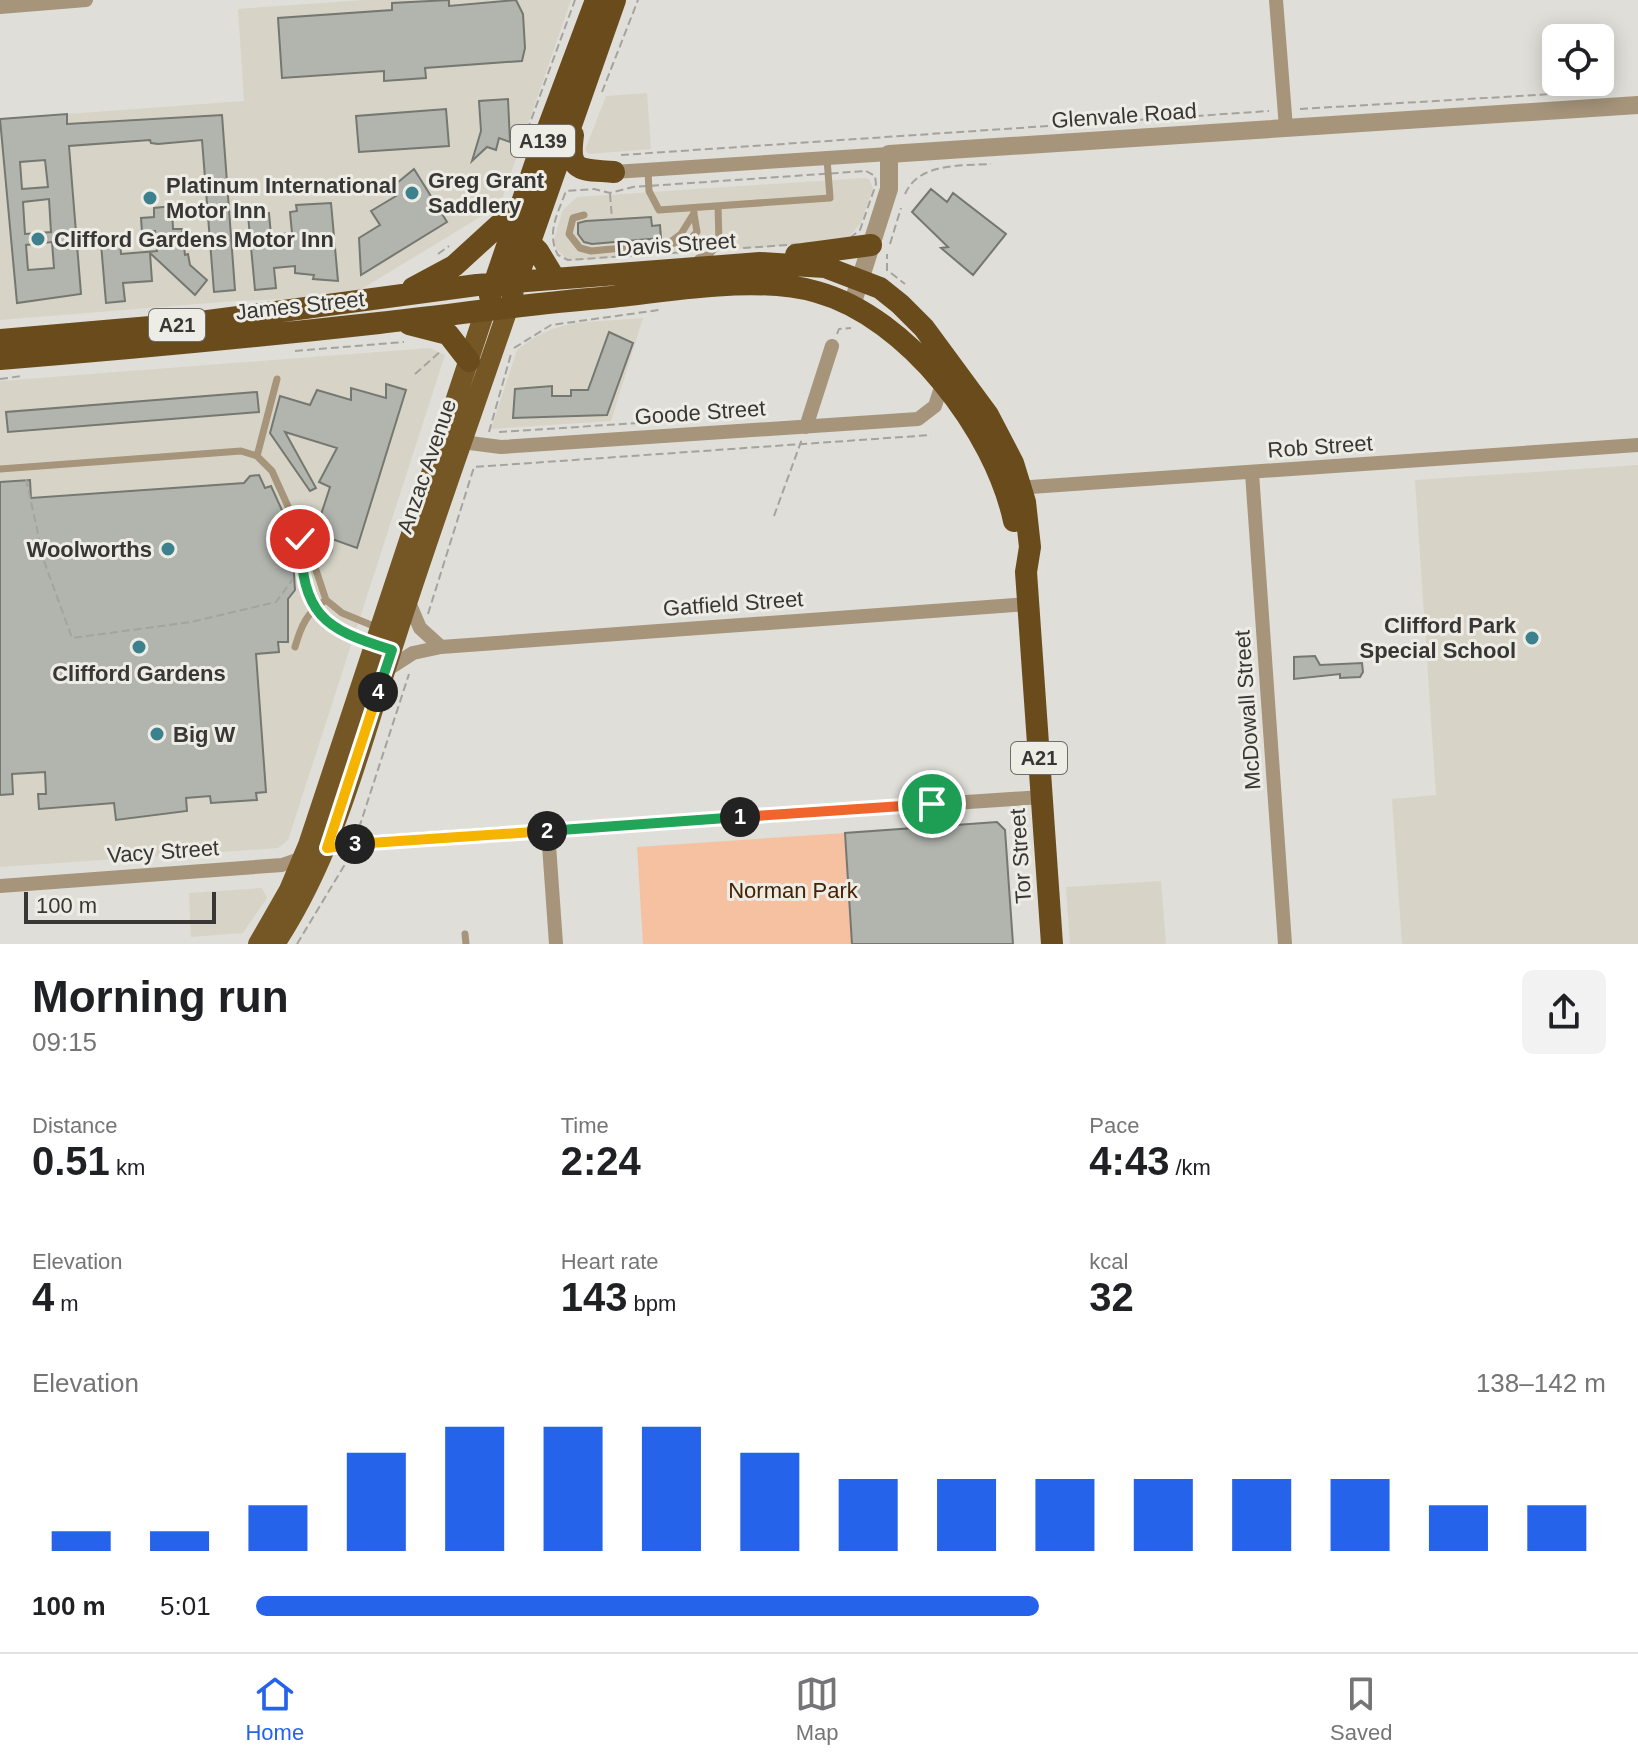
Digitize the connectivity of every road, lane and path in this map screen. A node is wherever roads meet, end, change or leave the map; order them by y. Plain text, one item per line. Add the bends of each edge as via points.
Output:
1 (86, 0) edge
2 (575, 0) edge
3 (596, 0) edge
4 (615, 0) edge
5 (638, 0) edge
6 (1276, 0) edge
7 (0, 7) edge
8 (1542, 95) edge
9 (601, 97) dead end
10 (577, 102) junction
11 (1638, 105) edge
12 (1285, 119) junction
13 (642, 154) dead end
14 (889, 154) junction
15 (516, 163) dead end
16 (985, 165) dead end
17 (828, 166) junction
18 (614, 172) joint
19 (648, 178) junction
20 (718, 206) junction
21 (694, 210) junction
22 (518, 214) junction
23 (584, 215) dead end
24 (612, 219) dead end
25 (528, 241) junction
26 (871, 245) junction
27 (714, 250) junction
28 (556, 252) dead end
29 (780, 262) junction
30 (667, 270) junction
31 (887, 271) dead end
32 (555, 279) junction
33 (860, 279) junction
34 (504, 283) junction
35 (398, 296) junction
36 (852, 305) junction
37 (509, 306) junction
38 (486, 308) junction
39 (666, 309) dead end
40 (397, 321) junction
41 (853, 328) dead end
42 (516, 339) dead end
43 (0, 340) edge
44 (832, 346) joint
45 (513, 349) junction
46 (445, 350) dead end
47 (0, 359) edge
48 (469, 361) junction
49 (415, 374) dead end
50 (277, 379) dead end
51 (942, 384) junction
52 (655, 422) dead end
53 (806, 427) junction
54 (931, 435) dead end
55 (451, 440) junction
56 (800, 444) junction
57 (1638, 445) edge
58 (257, 456) junction
59 (489, 457) dead end
60 (489, 466) junction
61 (26, 467) junction
62 (0, 469) edge
63 (1252, 473) junction
64 (1013, 488) junction
65 (774, 516) dead end
66 (300, 539) junction
67 (329, 551) dead end
68 (314, 564) junction
69 (301, 568) junction
70 (326, 600) junction
71 (408, 600) junction
72 (1028, 604) junction
73 (314, 608) junction
74 (426, 623) dead end
75 (385, 639) junction
76 (295, 647) dead end
77 (441, 647) junction
78 (410, 669) dead end
79 (385, 671) junction
80 (1042, 797) junction
81 (359, 828) dead end
82 (548, 831) junction
83 (327, 848) junction
84 (351, 852) dead end
85 (303, 859) junction
86 (0, 886) edge
87 (465, 934) dead end
88 (258, 944) edge
89 (275, 944) edge
90 (297, 944) edge
91 (466, 944) edge
92 (556, 944) edge
93 (1052, 944) edge
94 (1285, 944) edge

1 - 7 street
2 - 15 path
3 - 22 highway, Anzac Avenue / A139
4 - 10 highway, Anzac Avenue / A139
5 - 9 path
6 - 12 street
8 - 12 path
10 - 18 highway via 570,157 585,169
10 - 25 highway, Anzac Avenue / A139
11 - 12 street, Glenvale Road
12 - 13 path
12 - 14 street, Glenvale Road
14 - 17 street, Glenvale Road
14 - 26 street via 889,189
16 - 31 path via 939,168 906,189 886,256
17 - 19 street, Glenvale Road
17 - 19 path
17 - 20 lane via 830,198
17 - 27 path via 875,176 863,225 852,238
18 - 19 street, Glenvale Road
19 - 21 lane via 659,210
19 - 24 path via 610,193
20 - 21 lane
20 - 27 lane via 720,236
21 - 23 lane via 681,234 665,244 584,250 573,241 569,226 573,218
22 - 34 highway, Anzac Avenue / A139
22 - 35 highway via 454,266
25 - 32 highway
25 - 34 highway, Anzac Avenue / A139
26 - 29 highway via 799,253
26 - 33 street
27 - 28 path via 568,260
27 - 30 lane
29 - 30 highway, Davis Street / A21
29 - 33 highway, Davis Street / A21 via 825,267
30 - 32 highway, Davis Street / A21
32 - 34 highway, Davis Street / A21
33 - 36 street
33 - 64 highway, Tor Street / A21 via 894,299 924,328 988,415 1006,447
34 - 35 highway, James Street / A21
34 - 37 highway, Anzac Avenue / A139
34 - 38 highway, Anzac Avenue / A139
35 - 43 highway, James Street / A21 via 185,324
36 - 37 highway, Davis Street / A21 via 816,291 766,285
36 - 51 highway, Tor Street / A21 via 890,331
37 - 38 highway, James Street / A21
37 - 55 main road, Anzac Avenue
38 - 40 highway, James Street / A21
38 - 48 main road, Anzac Avenue
39 - 45 path via 551,325
40 - 47 highway, James Street / A21
40 - 48 highway via 448,334
41 - 44 path via 839,329
42 - 45 path
44 - 53 street
45 - 52 path via 489,435
46 - 49 path via 436,352
48 - 55 main road, Anzac Avenue
50 - 58 lane
51 - 53 street, Goode Street via 935,406 918,419
51 - 64 highway, Tor Street / A21
53 - 55 street, Goode Street via 501,447
53 - 56 path
54 - 56 path
55 - 71 main road, Anzac Avenue
55 - 75 main road, Anzac Avenue
56 - 60 path
56 - 65 path
57 - 63 street, Rob Street
58 - 61 lane via 241,451
58 - 66 lane via 272,471
59 - 60 path
60 - 74 path via 474,467
61 - 62 lane
61 - 69 path via 44,561 72,638 191,622 276,602
63 - 64 street, Rob Street
63 - 94 street, McDowall Street
64 - 72 highway, Tor Street / A21
66 - 68 lane
66 - 69 lane
67 - 68 lane
68 - 69 lane
68 - 70 lane
69 - 73 lane
70 - 73 lane
70 - 75 lane
71 - 75 main road, Anzac Avenue
71 - 77 street via 420,628
72 - 77 street, Gatfield Street
72 - 80 highway, Tor Street / A21
73 - 75 lane via 346,634
73 - 76 lane
75 - 79 main road, Anzac Avenue
75 - 85 main road, Anzac Avenue
77 - 79 street, Gatfield Street via 413,653
78 - 81 path
79 - 83 main road, Anzac Avenue
80 - 82 street, Vacy Street
80 - 93 highway, Tor Street / A21
82 - 83 street, Vacy Street
82 - 92 street
83 - 85 street, Vacy Street
83 - 89 main road, Anzac Avenue
84 - 90 path
85 - 86 street, Vacy Street via 282,865
85 - 88 main road, Anzac Avenue
87 - 91 lane

